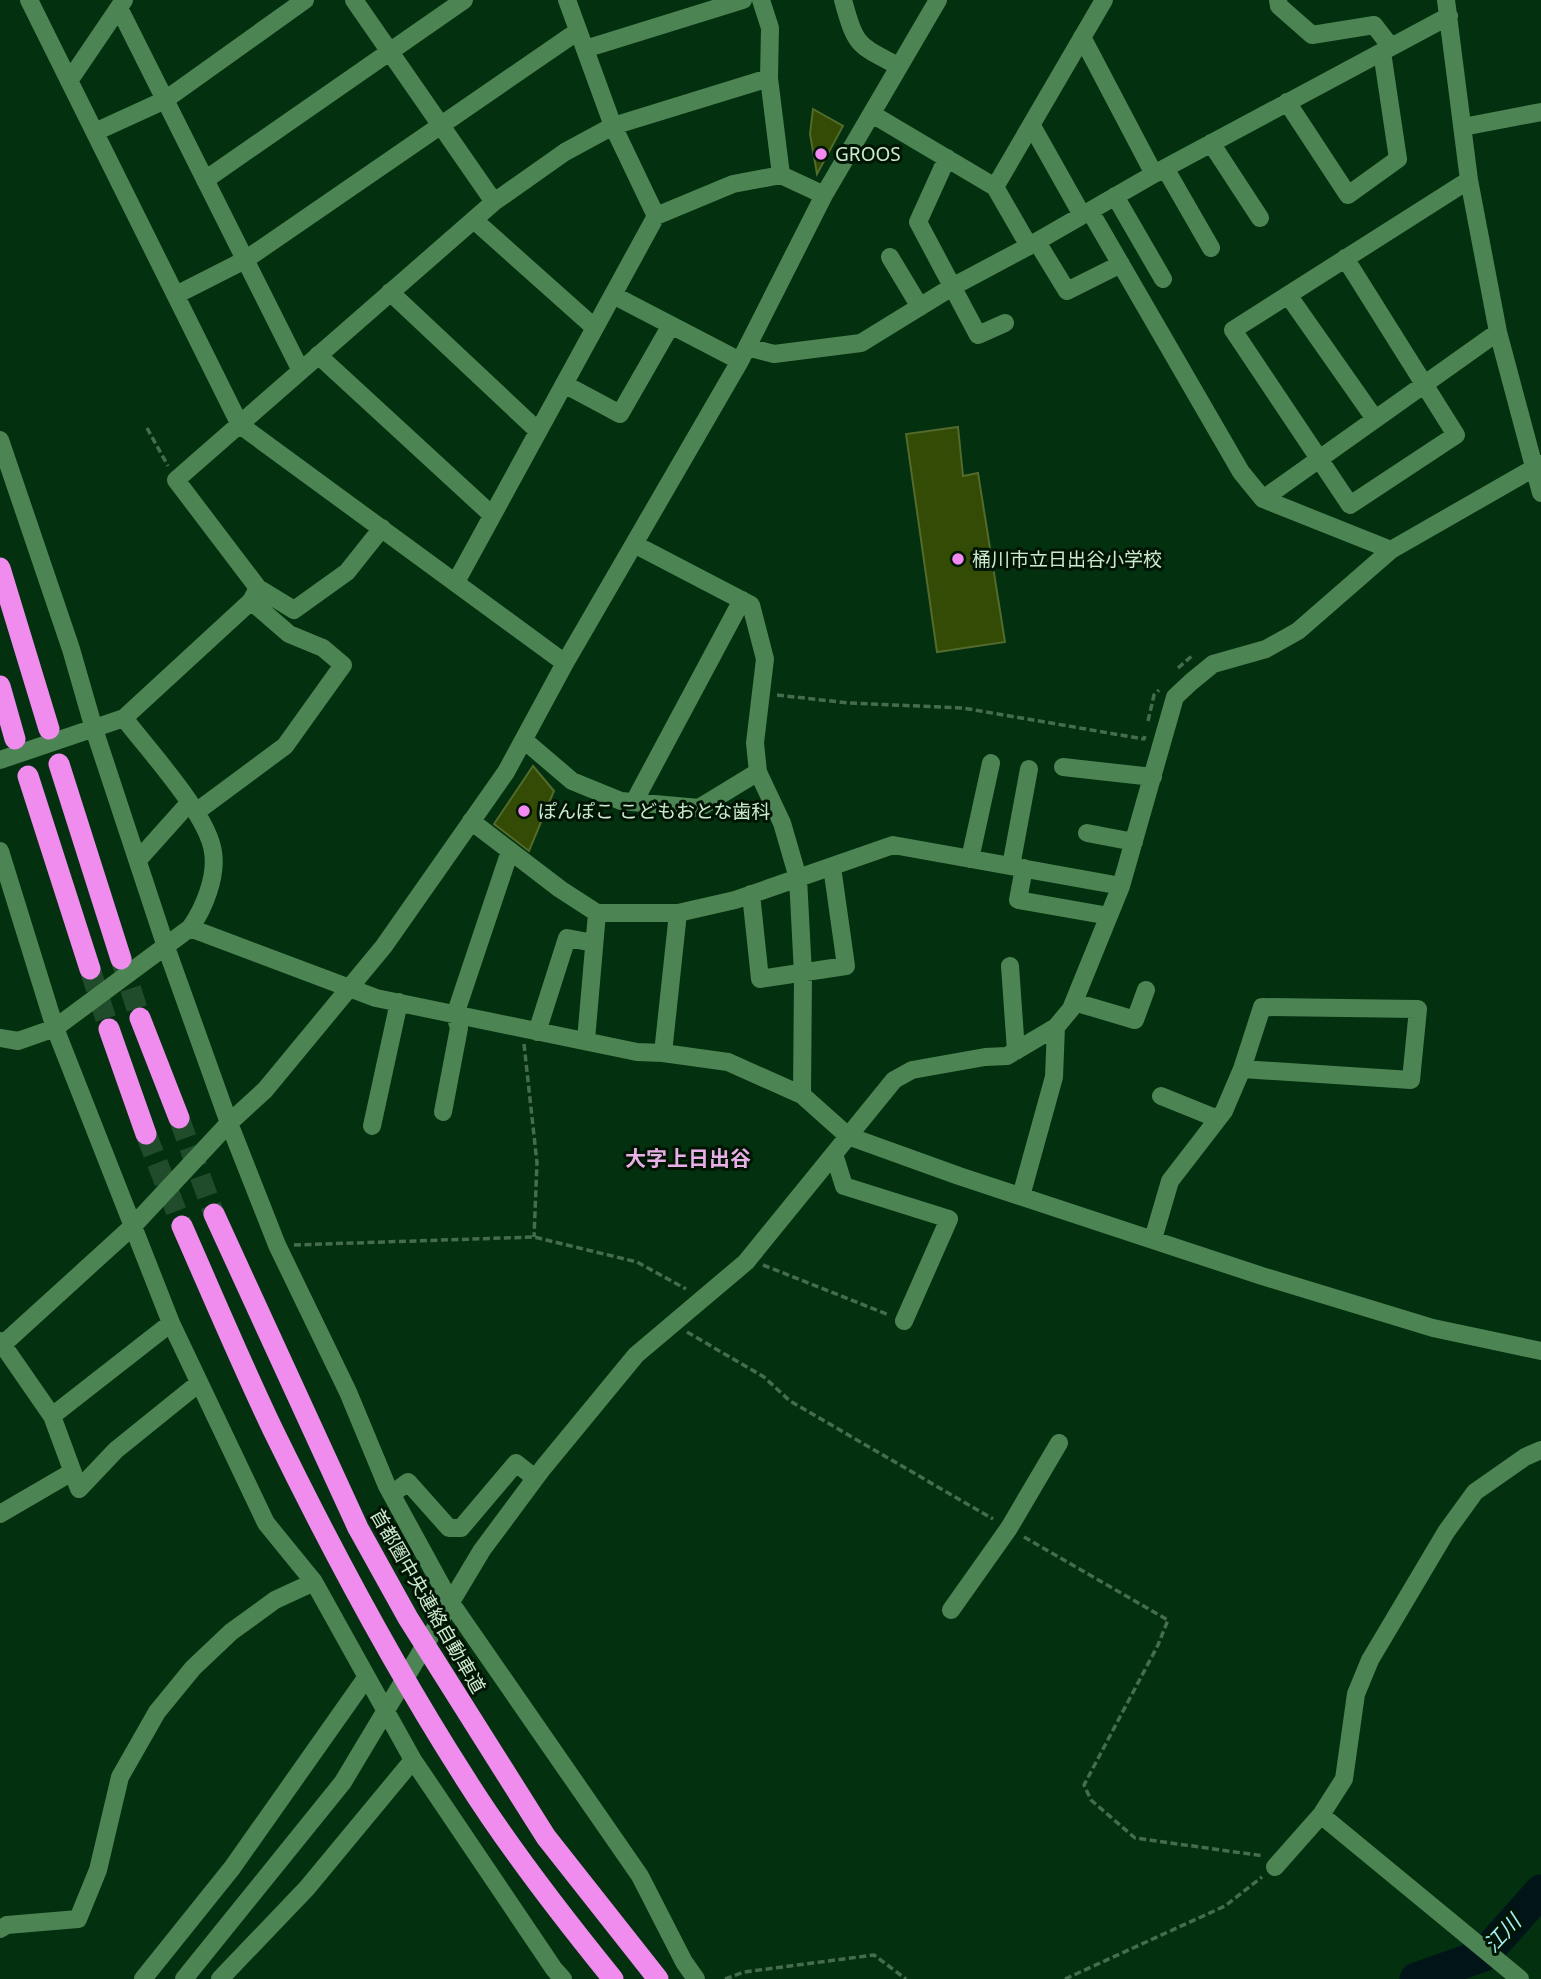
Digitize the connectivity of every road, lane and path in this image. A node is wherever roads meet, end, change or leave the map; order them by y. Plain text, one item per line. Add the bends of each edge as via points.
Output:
1 (29, 0) edge
2 (305, 0) edge
3 (354, 0) edge
4 (464, 0) edge
5 (566, 0) edge
6 (743, 0) edge
7 (761, 0) edge
8 (843, 0) edge
9 (938, 0) edge
10 (1104, 0) edge
11 (1278, 0) edge
12 (121, 4) edge
13 (1448, 8) edge
14 (578, 31) junction
15 (1082, 37) junction
16 (585, 49) junction
17 (1387, 49) junction
18 (388, 52) junction
19 (898, 66) junction
20 (769, 78) junction
21 (69, 81) junction
22 (165, 100) junction
23 (1287, 102) junction
24 (1541, 112) edge
25 (872, 114) junction
26 (442, 125) junction
27 (613, 126) junction
28 (1032, 126) junction
29 (1463, 127) junction
30 (95, 132) junction
31 (1211, 143) junction
32 (947, 158) junction
33 (1159, 171) junction
34 (781, 175) junction
35 (205, 180) junction
36 (1469, 180) junction
37 (995, 187) junction
38 (824, 195) junction
39 (1115, 197) junction
40 (494, 202) junction
41 (1086, 213) junction
42 (656, 216) junction
43 (1260, 218) dead end
44 (474, 220) junction
45 (1033, 244) junction
46 (1211, 248) dead end
47 (890, 257) dead end
48 (1345, 258) junction
49 (245, 260) junction
50 (1121, 264) junction
51 (1163, 279) dead end
52 (952, 287) junction
53 (390, 292) junction
54 (176, 295) junction
55 (613, 295) junction
56 (1288, 295) junction
57 (920, 307) junction
58 (1004, 323) dead end
59 (671, 325) junction
60 (595, 328) junction
61 (1499, 332) junction
62 (744, 354) junction
63 (318, 355) junction
64 (301, 371) junction
65 (564, 384) junction
66 (1424, 384) junction
67 (1375, 419) junction
68 (240, 425) junction
69 (147, 428) dead end
70 (538, 431) junction
71 (0, 440) edge
72 (1320, 459) junction
73 (1537, 466) edge
74 (176, 480) junction
75 (1541, 493) edge
76 (1263, 499) junction
77 (492, 515) junction
78 (382, 528) junction
79 (634, 544) junction
80 (1391, 550) junction
81 (0, 568) edge
82 (456, 582) junction
83 (255, 594) junction
84 (742, 600) junction
85 (565, 663) junction
86 (1213, 664) junction
87 (1175, 671) dead end
88 (0, 686) edge
89 (1161, 687) dead end
90 (761, 693) junction
91 (124, 718) junction
92 (50, 729) dead end
93 (94, 729) junction
94 (15, 739) dead end
95 (524, 740) junction
96 (0, 760) edge
97 (991, 763) dead end
98 (59, 764) dead end
99 (1063, 767) dead end
100 (1029, 769) dead end
101 (758, 772) junction
102 (28, 776) dead end
103 (1153, 777) junction
104 (634, 802) junction
105 (193, 807) junction
106 (471, 821) junction
107 (1087, 833) dead end
108 (1134, 842) junction
109 (0, 850) edge
110 (510, 851) junction
111 (970, 859) junction
112 (138, 860) junction
113 (832, 867) junction
114 (1017, 867) junction
115 (798, 878) junction
116 (1121, 886) junction
117 (751, 894) junction
118 (597, 913) junction
119 (678, 913) junction
120 (1109, 916) junction
121 (190, 928) junction
122 (594, 943) junction
123 (166, 947) junction
124 (121, 959) tunnel mouth
125 (1010, 965) dead end
126 (90, 969) tunnel mouth
127 (803, 974) junction
128 (348, 989) junction
129 (1146, 990) dead end
130 (399, 1002) junction
131 (1074, 1002) junction
132 (455, 1015) junction
133 (140, 1018) tunnel mouth
134 (1056, 1027) junction
135 (55, 1028) junction
136 (109, 1030) tunnel mouth
137 (530, 1031) junction
138 (0, 1038) edge
139 (586, 1040) junction
140 (1016, 1051) junction
141 (663, 1053) junction
142 (1242, 1069) junction
143 (802, 1095) junction
144 (1161, 1097) dead end
145 (443, 1112) dead end
146 (179, 1118) tunnel mouth
147 (1218, 1119) junction
148 (229, 1123) junction
149 (372, 1126) dead end
150 (146, 1134) tunnel mouth
151 (848, 1136) junction
152 (834, 1154) junction
153 (1021, 1196) junction
154 (214, 1214) tunnel mouth
155 (133, 1226) junction
156 (182, 1226) tunnel mouth
157 (534, 1237) junction
158 (1153, 1240) junction
159 (277, 1245) junction
160 (750, 1256) junction
161 (704, 1298) junction
162 (904, 1321) joint
163 (171, 1323) junction
164 (673, 1324) junction
165 (1, 1344) edge
166 (1541, 1352) edge
167 (199, 1383) junction
168 (52, 1416) junction
169 (1059, 1443) dead end
170 (1533, 1454) edge
171 (1541, 1470) edge
172 (72, 1472) junction
173 (536, 1478) junction
174 (392, 1494) junction
175 (0, 1514) edge
176 (1009, 1528) junction
177 (314, 1582) junction
178 (448, 1606) junction
179 (951, 1611) dead end
180 (366, 1678) junction
181 (413, 1760) junction
182 (1321, 1815) junction
183 (1278, 1862) junction
184 (0, 1929) edge
185 (143, 1979) edge
186 (184, 1979) edge
187 (220, 1979) edge
188 (563, 1979) edge
189 (613, 1979) edge
190 (658, 1979) edge
191 (696, 1979) edge
192 (725, 1979) edge
193 (906, 1979) edge
194 (1065, 1979) edge
195 (1520, 1979) edge

1 - 21 street
2 - 22 street
3 - 18 street
4 - 18 street
5 - 14 street
6 - 16 street
7 - 20 street via 771,28
8 - 19 street via 861,46
9 - 19 street
10 - 15 street
11 - 17 street via 1312,35 1374,25
12 - 21 street
12 - 22 street
13 - 17 street
13 - 29 street
14 - 16 street
14 - 26 street
15 - 28 street
15 - 33 street
16 - 27 street
17 - 23 street
17 - 23 street via 1398,159 1348,195
18 - 26 street
18 - 35 street
19 - 25 street
20 - 27 street
20 - 34 street
21 - 30 street
22 - 30 street
22 - 35 street
23 - 31 street
24 - 29 street
25 - 32 street
25 - 38 street
26 - 40 street
26 - 49 street
27 - 40 street via 565,152
27 - 42 street
28 - 37 street
28 - 41 street
29 - 36 street
30 - 54 street
31 - 33 street
31 - 43 street
32 - 37 street
32 - 52 street via 918,222
33 - 39 street
33 - 46 street
34 - 38 street
34 - 42 street via 733,184
35 - 49 street
36 - 48 street
36 - 61 street
37 - 45 street
38 - 62 street
39 - 41 street
39 - 51 street
40 - 44 street
41 - 45 street
41 - 50 street
42 - 55 street
44 - 53 street
44 - 60 street
45 - 50 street via 1067,291
45 - 52 street
47 - 57 street
48 - 56 street
48 - 66 street
49 - 54 street
49 - 64 street
50 - 76 street via 1241,472
52 - 57 street
52 - 58 street via 978,335
53 - 63 street
53 - 70 street
54 - 68 street
55 - 59 street
55 - 60 street
56 - 67 street
56 - 72 street via 1233,330
57 - 62 street via 862,343
59 - 62 street
59 - 65 street via 620,414
60 - 65 street
61 - 66 street
61 - 73 street
62 - 79 street
63 - 64 street
63 - 77 street
64 - 68 street
65 - 70 street
66 - 67 street
66 - 72 street via 1456,435 1350,505
67 - 72 street
68 - 74 street
68 - 78 street
69 - 74 path
70 - 77 street
71 - 93 street
72 - 76 street
73 - 75 street
73 - 80 street
74 - 83 street
76 - 80 street
77 - 82 street
78 - 82 street
78 - 83 street via 347,572 294,610
79 - 84 street
79 - 85 street
80 - 86 street via 1298,631 1266,649
81 - 92 highway
82 - 85 street
83 - 91 street
83 - 105 street via 289,634 323,648 343,665 285,746
84 - 90 street via 751,605 765,659
84 - 104 street
85 - 95 street
86 - 87 path via 1196,653
86 - 103 street via 1175,697
88 - 94 highway
89 - 90 path via 1154,695 1144,739 963,708
90 - 101 street via 755,743
91 - 93 street
91 - 105 street
93 - 96 street
93 - 112 street
95 - 104 street via 572,780
95 - 106 street
97 - 111 street
98 - 124 highway
99 - 103 street
100 - 114 street
101 - 104 street via 699,808
101 - 115 street via 782,823
102 - 126 highway
103 - 108 street
105 - 112 street
105 - 121 street via 214,854 201,913
106 - 110 street
106 - 128 street via 384,946
107 - 108 street
108 - 116 street
109 - 135 street
110 - 118 street
110 - 132 street
111 - 113 street via 893,845
111 - 114 street
112 - 123 street
113 - 115 street
113 - 127 street via 846,966
114 - 116 street
114 - 120 street via 1018,900
115 - 117 street
115 - 127 street
116 - 120 street
117 - 119 street
117 - 127 street via 760,978
118 - 119 street
118 - 122 street
119 - 141 street
120 - 131 street
121 - 123 street
121 - 128 street
122 - 137 street via 567,938
122 - 139 street
123 - 135 street
123 - 148 street
125 - 140 street
127 - 143 street
128 - 130 street
128 - 148 street via 265,1090
129 - 131 street via 1135,1020
130 - 132 street
130 - 149 street
131 - 134 street
132 - 137 street
132 - 145 street via 459,1028
133 - 146 highway
134 - 140 street
134 - 153 street via 1054,1077
135 - 138 street via 18,1041
135 - 155 street
136 - 150 highway
137 - 139 street
137 - 157 path via 537,1163
139 - 141 street
140 - 151 street via 912,1070 894,1080
141 - 143 street via 728,1062
142 - 142 street via 1262,1007 1418,1009 1412,1080
142 - 147 street
143 - 151 street
144 - 147 street
147 - 158 street via 1170,1181
148 - 155 street
148 - 159 street
151 - 152 street
151 - 153 street
152 - 160 street
152 - 162 street via 844,1186 949,1219
153 - 158 street
154 - 190 highway, 首都圏中央連絡自動車道 via 358,1528 401,1607 546,1838
155 - 163 street
155 - 165 street
156 - 189 highway via 273,1429 361,1600 466,1780
157 - 159 path
157 - 161 path via 637,1262
158 - 166 street via 1433,1328
159 - 174 street
160 - 161 street
160 - 162 path via 766,1267
161 - 164 street
163 - 167 street
163 - 168 street
164 - 173 street via 636,1355
164 - 176 path via 764,1377 790,1401
165 - 168 street
167 - 172 street via 116,1450 79,1489
167 - 177 street via 267,1523
168 - 172 street
169 - 176 street
170 - 171 street
170 - 182 street via 1475,1492 1370,1660 1356,1694 1344,1779
172 - 175 street
173 - 174 street via 516,1463 461,1528 449,1528 408,1482
173 - 178 street via 482,1550
174 - 178 street
176 - 179 street
176 - 183 path via 1168,1620 1084,1785 1091,1800 1135,1838
177 - 180 street
177 - 184 street via 275,1600 231,1632 157,1712 120,1777 98,1870 78,1919
178 - 186 street via 343,1782
178 - 191 street via 640,1876
180 - 181 street
180 - 185 street via 232,1868
181 - 187 street via 307,1888
181 - 188 street
182 - 183 street
182 - 195 street
183 - 194 path via 1225,1906
192 - 193 path via 744,1972 874,1955

